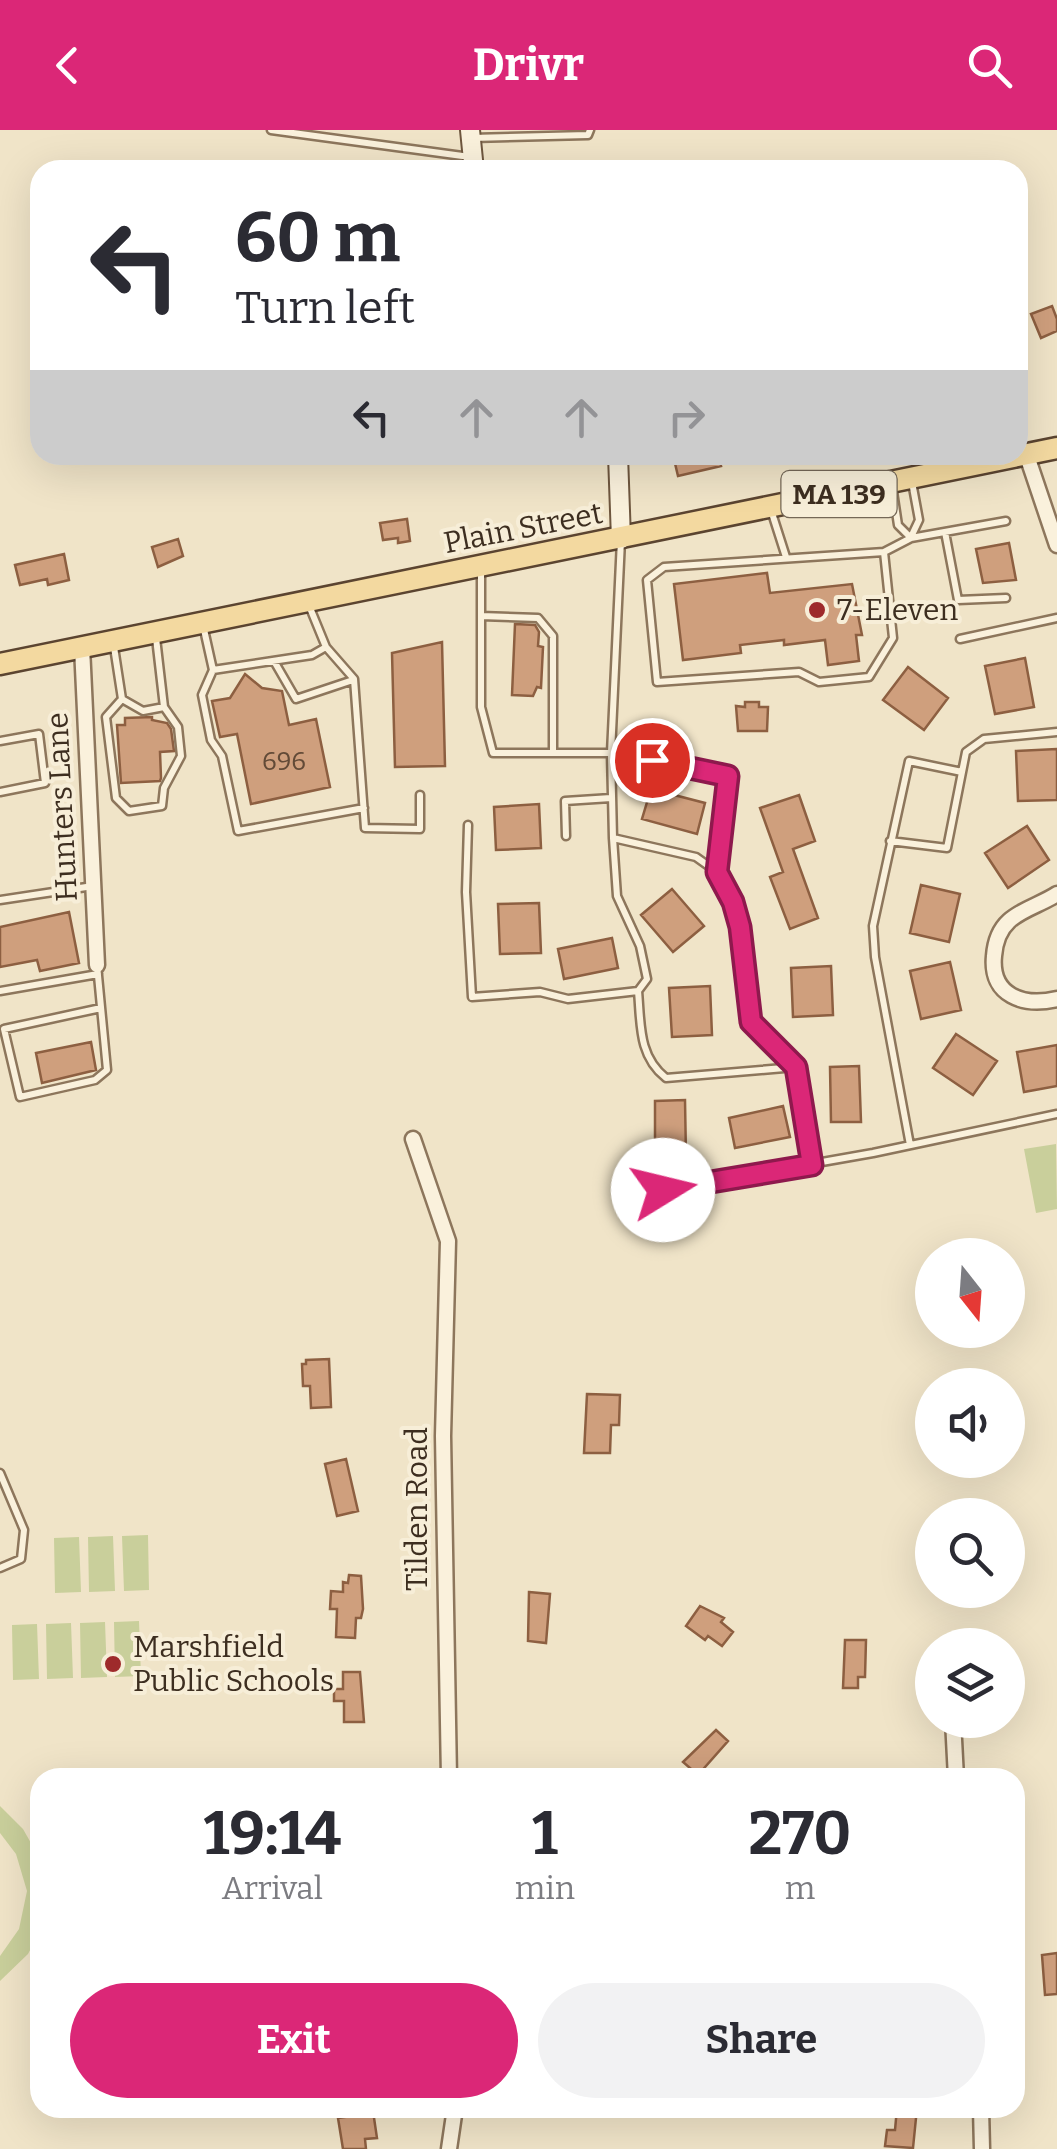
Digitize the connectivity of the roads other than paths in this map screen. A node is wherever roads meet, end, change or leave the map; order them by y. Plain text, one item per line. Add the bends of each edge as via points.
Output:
1 (275, 130) edge
2 (590, 130) edge
3 (472, 149) edge
4 (1057, 448) edge
5 (1028, 453) edge
6 (1028, 459) edge
7 (618, 465) edge
8 (974, 465) edge
9 (901, 482) junction
10 (770, 508) junction
11 (1006, 521) dead end
12 (945, 532) junction
13 (911, 538) junction
14 (621, 539) junction
15 (1057, 545) edge
16 (884, 552) junction
17 (786, 557) junction
18 (481, 567) junction
19 (1006, 598) dead end
20 (307, 602) junction
21 (481, 616) junction
22 (1057, 618) edge
23 (202, 623) junction
24 (155, 632) junction
25 (960, 639) dead end
26 (114, 640) junction
27 (82, 647) junction
28 (326, 647) junction
29 (274, 661) junction
30 (0, 664) edge
31 (213, 670) junction
32 (354, 680) junction
33 (122, 699) junction
34 (164, 707) junction
35 (1057, 732) edge
36 (0, 741) edge
37 (554, 753) junction
38 (611, 753) junction
39 (652, 760) dead end
40 (962, 772) junction
41 (0, 792) edge
42 (420, 795) dead end
43 (611, 798) junction
44 (364, 808) junction
45 (468, 825) dead end
46 (566, 836) dead end
47 (613, 838) junction
48 (890, 841) junction
49 (717, 872) junction
50 (94, 886) junction
51 (1057, 894) edge
52 (0, 900) edge
53 (98, 970) junction
54 (0, 991) edge
55 (638, 991) junction
56 (1057, 998) edge
57 (101, 1008) junction
58 (796, 1067) junction
59 (1057, 1114) edge
60 (413, 1139) dead end
61 (910, 1145) junction
62 (812, 1165) junction
63 (663, 1190) dead end
64 (0, 1473) edge
65 (0, 1568) edge
66 (954, 1738) edge
67 (449, 1768) edge
68 (955, 1768) edge
69 (454, 2118) edge
70 (981, 2118) edge
71 (449, 2149) edge
72 (982, 2149) edge

1 - 3 lane
2 - 3 lane
4 - 5 main road, Plain Street / MA 139
6 - 15 street
7 - 14 street
8 - 9 main road, Plain Street / MA 139
9 - 10 main road, Plain Street / MA 139
9 - 13 lane via 898,525
9 - 13 lane via 919,520
10 - 14 main road, Plain Street / MA 139
10 - 17 lane
11 - 12 lane
12 - 13 lane
12 - 19 lane via 958,600
13 - 16 lane
14 - 18 main road, Plain Street / MA 139
14 - 38 lane
16 - 17 lane
16 - 17 lane via 893,638 869,676 818,682 799,672 657,682 647,580 664,567
18 - 20 main road, Plain Street / MA 139
18 - 21 lane
20 - 23 main road, Plain Street / MA 139
20 - 28 lane
21 - 37 lane via 538,618 553,636
21 - 37 lane via 481,706 493,753
22 - 25 lane
23 - 24 main road, Plain Street / MA 139
23 - 31 lane
24 - 26 main road, Plain Street / MA 139
24 - 34 lane
26 - 27 main road, Plain Street / MA 139
26 - 33 lane
27 - 30 main road, Plain Street / MA 139
27 - 50 street, Hunters Lane
28 - 29 lane
28 - 32 lane
29 - 31 lane
29 - 32 lane via 296,699
31 - 44 lane via 202,694 238,831
32 - 44 lane
33 - 34 lane via 143,711
33 - 34 lane via 106,717 116,798 129,811 162,806 181,756 178,727
35 - 40 lane via 984,739 966,752
36 - 41 lane via 39,734 45,784
37 - 38 lane
38 - 43 lane
39 - 49 lane via 728,776
40 - 48 lane via 947,848
40 - 48 lane via 909,761
42 - 44 lane via 420,829 366,828
43 - 46 lane via 566,801
43 - 47 lane
45 - 55 lane via 472,997 540,992 568,999
47 - 49 lane via 696,857
47 - 55 lane via 617,896 646,964 647,979
48 - 61 lane via 872,926
49 - 58 lane via 740,927 751,1022
50 - 52 lane
50 - 53 street, Hunters Lane
51 - 56 street via 1010,919 999,934 994,965 998,984 1013,998
53 - 54 lane
53 - 57 lane
55 - 58 lane via 644,1050 666,1078
57 - 57 lane via 107,1070 95,1080 20,1097 4,1029
58 - 62 lane
59 - 61 lane
60 - 67 street, Tilden Road via 448,1241 443,1436
61 - 62 lane
62 - 63 lane
64 - 65 lane via 24,1530 20,1559
66 - 68 street
69 - 71 street
70 - 72 street

